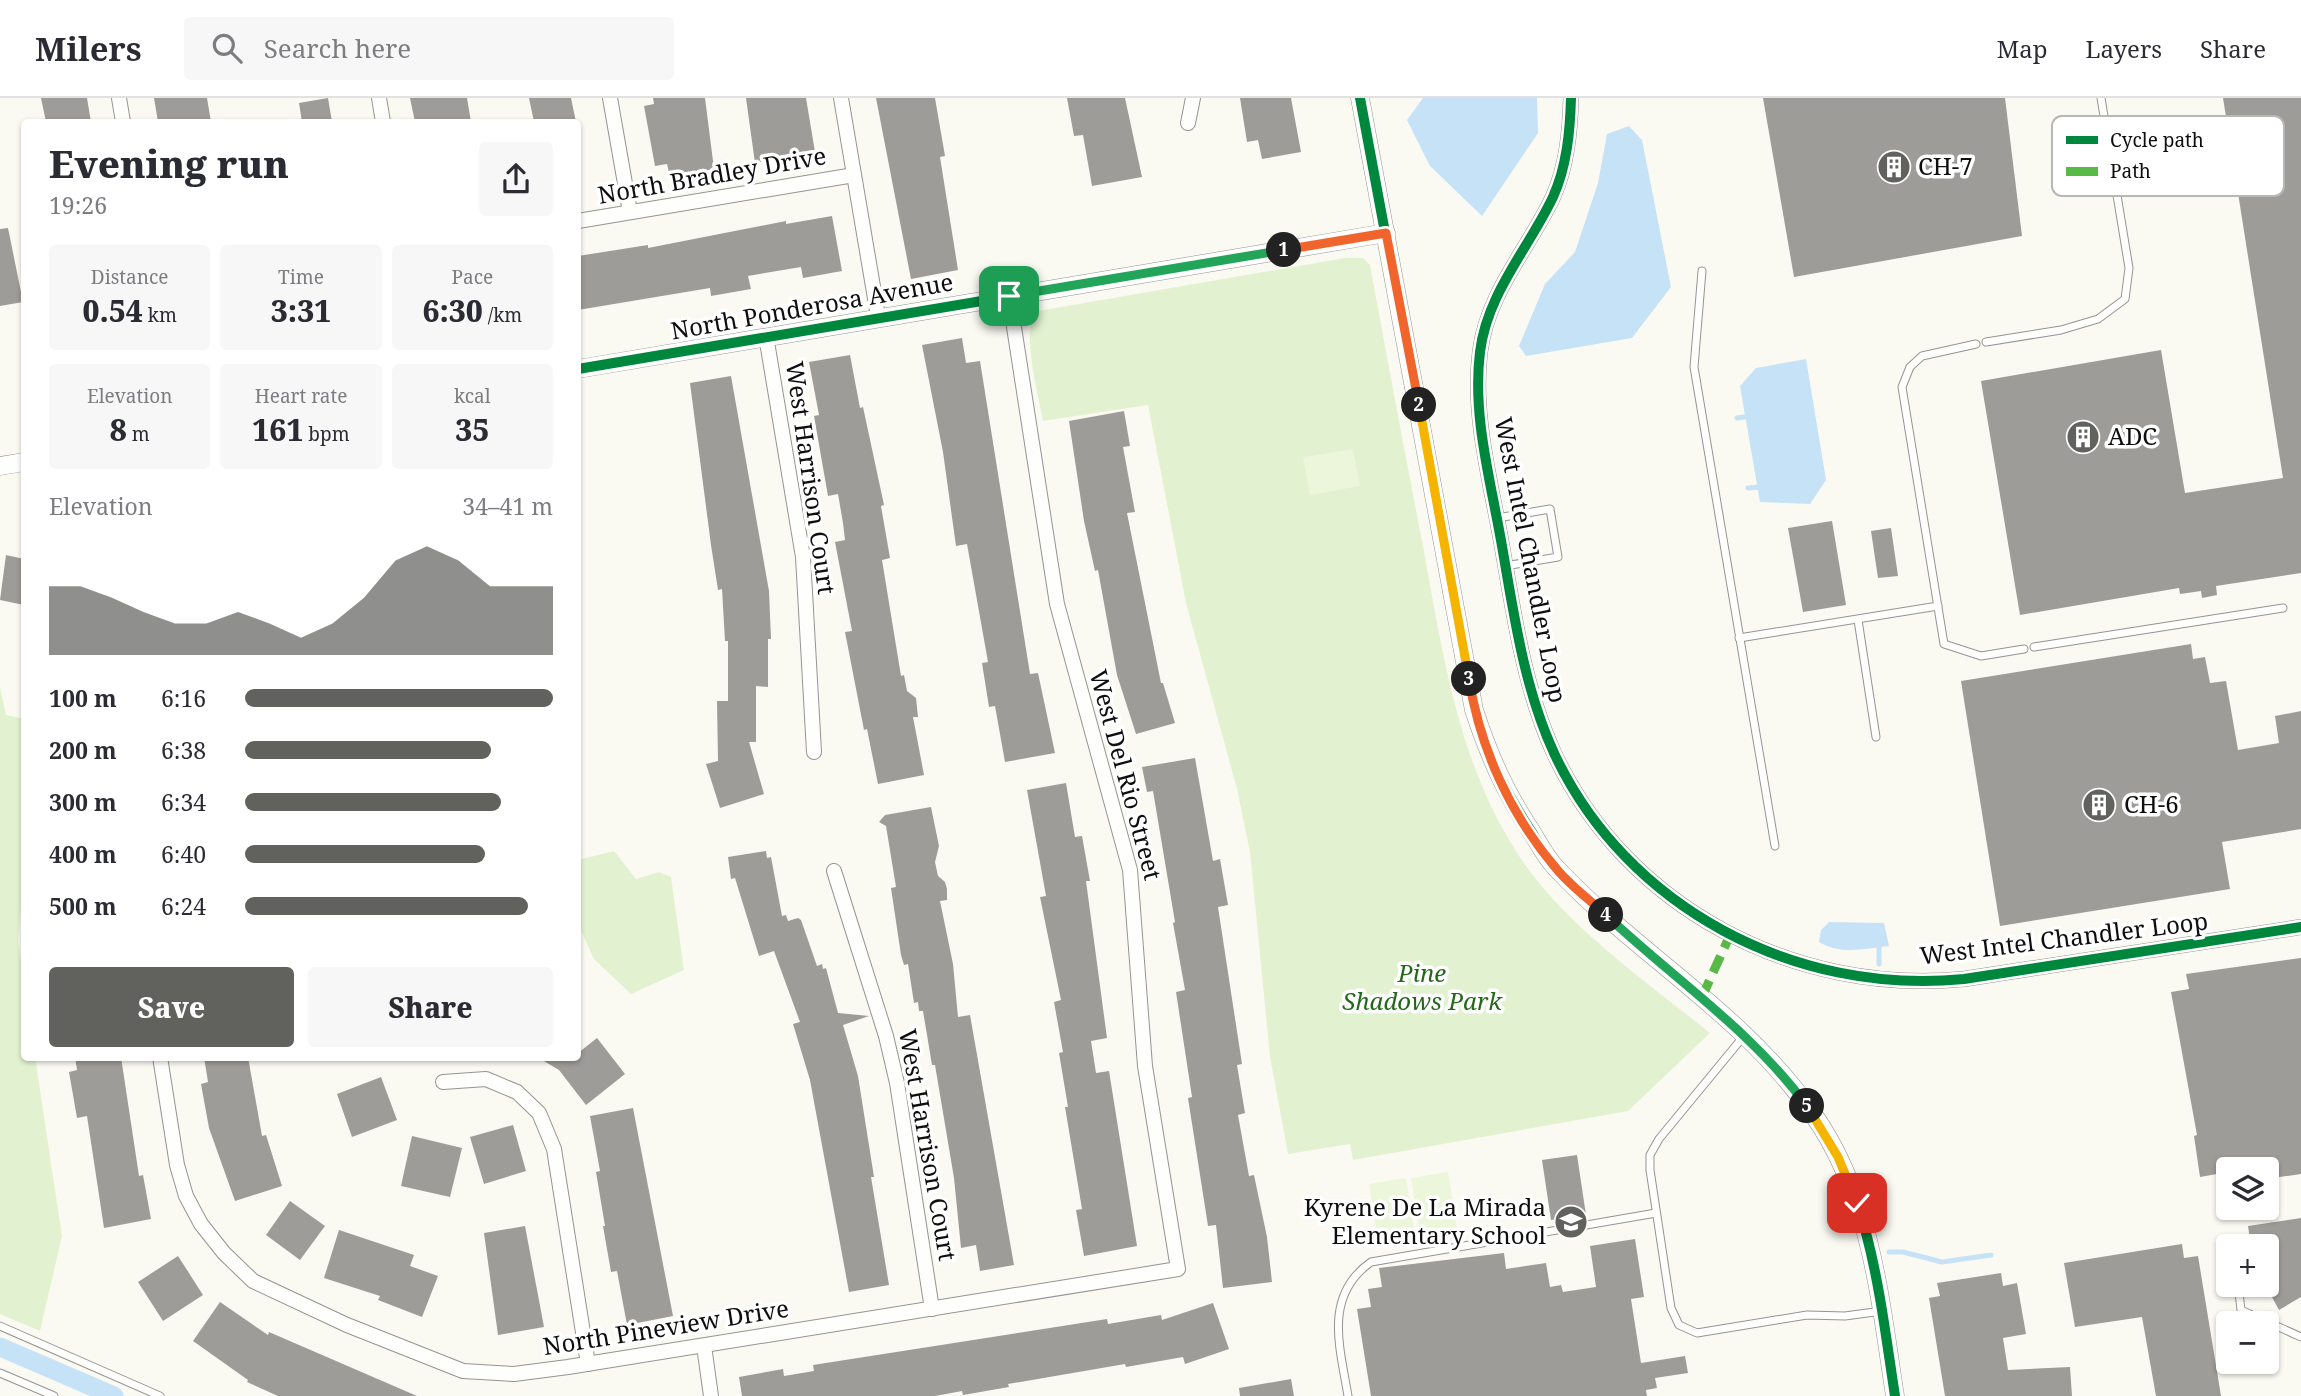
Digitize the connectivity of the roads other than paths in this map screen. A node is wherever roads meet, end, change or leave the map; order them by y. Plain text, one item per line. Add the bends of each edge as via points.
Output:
1 (119, 98) edge
2 (379, 98) edge
3 (610, 98) edge
4 (841, 98) edge
5 (1193, 98) edge
6 (1360, 98) edge
7 (1571, 98) edge
8 (2101, 98) edge
9 (2104, 116) edge
10 (122, 119) edge
11 (382, 119) edge
12 (1188, 123) dead end
13 (854, 175) junction
14 (2117, 196) edge
15 (630, 212) junction
16 (581, 220) edge
17 (1386, 233) junction
18 (1702, 271) dead end
19 (1009, 296) junction
20 (878, 316) junction
21 (766, 336) junction
22 (1986, 342) dead end
23 (1976, 344) dead end
24 (581, 368) edge
25 (21, 462) edge
26 (0, 466) edge
27 (1497, 518) junction
28 (1505, 566) junction
29 (1937, 606) junction
30 (2283, 608) dead end
31 (1858, 620) junction
32 (1739, 638) junction
33 (2034, 648) dead end
34 (2024, 649) dead end
35 (1876, 737) dead end
36 (814, 752) dead end
37 (1775, 846) dead end
38 (834, 871) dead end
39 (2301, 927) edge
40 (1746, 1034) junction
41 (161, 1061) edge
42 (443, 1082) dead end
43 (1656, 1213) junction
44 (1178, 1269) joint
45 (2240, 1297) edge
46 (932, 1309) junction
47 (1882, 1311) junction
48 (0, 1326) edge
49 (2301, 1337) edge
50 (704, 1346) junction
51 (588, 1364) junction
52 (0, 1373) edge
53 (54, 1396) edge
54 (160, 1396) edge
55 (711, 1396) edge
56 (1348, 1396) edge
57 (1895, 1396) edge

1 - 10 street
2 - 11 street
3 - 15 street
4 - 13 street
5 - 12 street
6 - 17 street
7 - 27 street, West Intel Chandler Loop via 1569,140 1554,195 1509,269 1480,348 1478,410
8 - 9 lane
13 - 15 street, North Bradley Drive
13 - 20 street
14 - 22 lane via 2129,268 2125,299 2098,319
15 - 16 street, North Bradley Drive
17 - 19 street, North Ponderosa Avenue
17 - 40 street via 1474,710 1493,767 1555,867 1630,938
18 - 32 lane via 1694,368
19 - 20 street, North Ponderosa Avenue
19 - 44 street, West Del Rio Street via 1058,604 1130,870 1145,1066
20 - 21 street, North Ponderosa Avenue
21 - 24 street, North Ponderosa Avenue
21 - 36 street, West Harrison Court via 803,557
23 - 29 lane via 1922,356 1910,367 1902,387
25 - 26 street
27 - 28 street, West Intel Chandler Loop
27 - 28 lane via 1550,509 1558,556
28 - 39 street, West Intel Chandler Loop via 1534,700 1554,751 1580,798 1648,878 1705,921 1756,948 1849,975 1935,982
29 - 31 lane
29 - 34 lane via 1944,644 1981,656
30 - 33 lane
31 - 32 lane
31 - 35 lane
32 - 37 lane
38 - 46 street, West Harrison Court via 897,1083
40 - 43 lane via 1658,1139 1650,1155
40 - 47 street via 1785,1075 1838,1157 1857,1203
41 - 51 street, North Pineview Drive via 186,1196 201,1224 253,1281 430,1361 463,1371 514,1374
42 - 51 street via 486,1079 517,1092 539,1113 554,1149
43 - 47 lane via 1671,1308 1679,1325 1698,1334 1807,1315
43 - 56 lane via 1371,1262 1342,1295 1338,1316
44 - 46 street, North Pineview Drive
45 - 49 lane via 2241,1310
46 - 50 street, North Pineview Drive
47 - 57 street
48 - 54 lane
50 - 51 street, North Pineview Drive
50 - 55 street
52 - 53 lane

